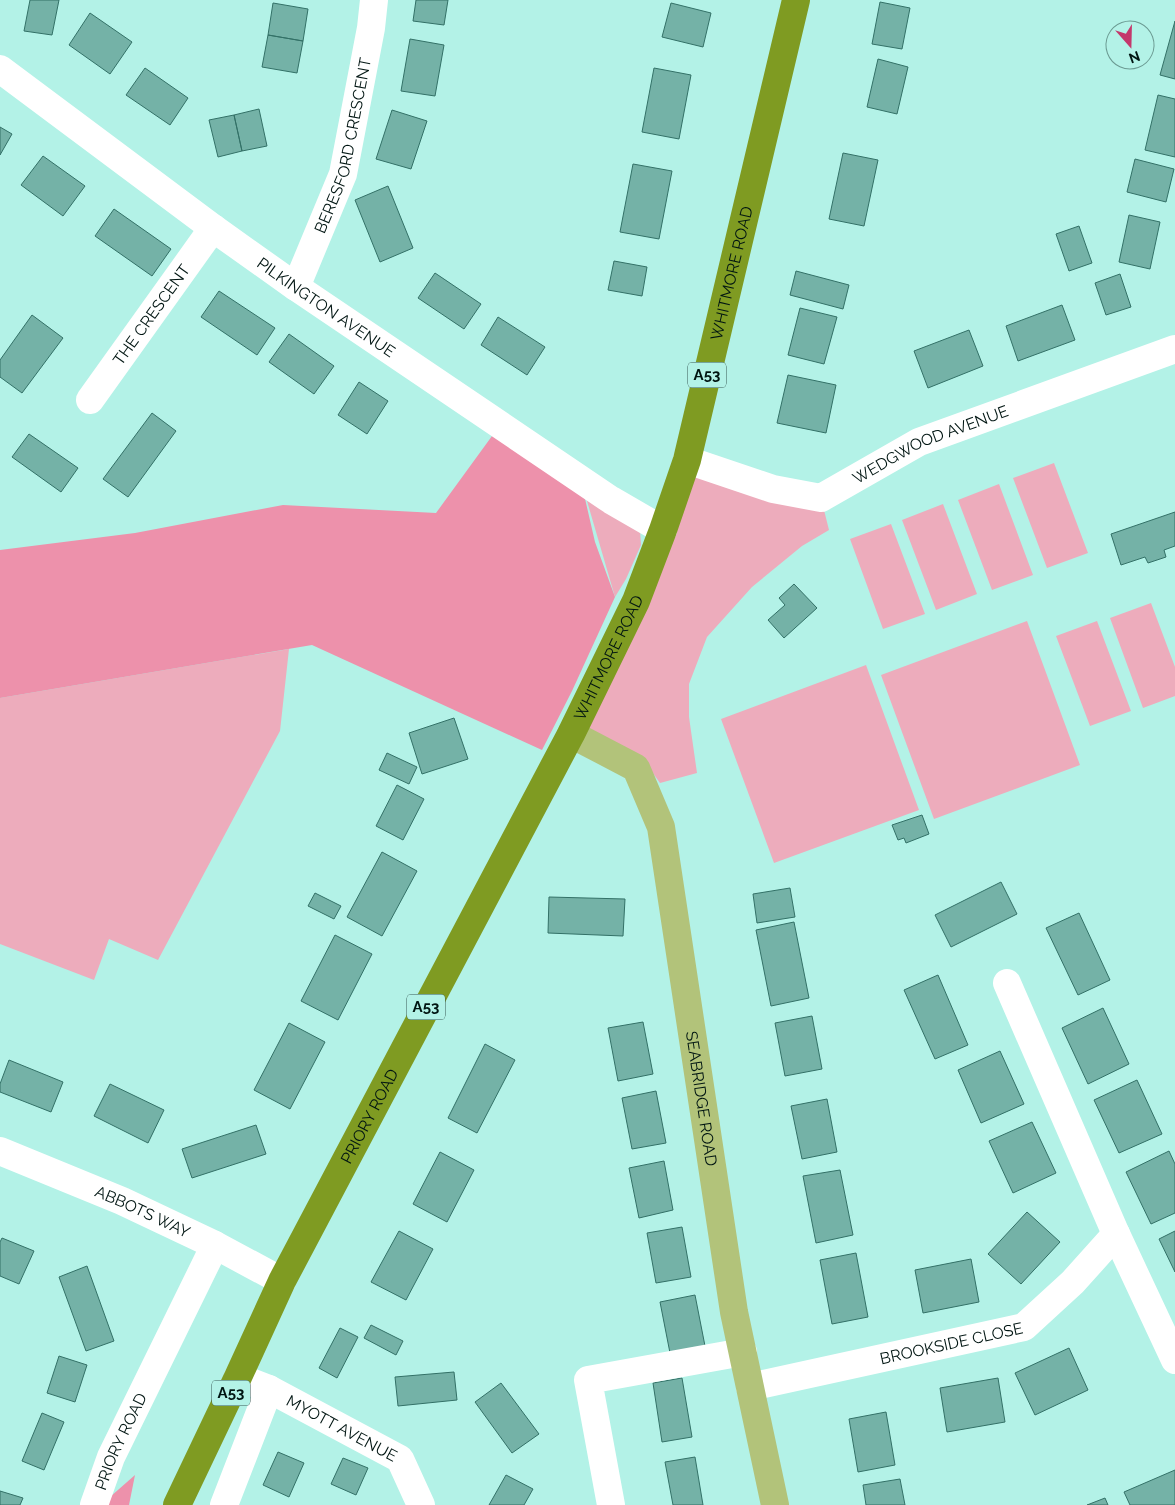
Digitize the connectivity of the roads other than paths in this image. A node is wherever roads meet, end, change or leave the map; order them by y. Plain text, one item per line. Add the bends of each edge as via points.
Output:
1 (374, 0) edge
2 (796, 0) edge
3 (0, 69) edge
4 (213, 228) junction
5 (296, 287) junction
6 (1175, 349) edge
7 (90, 400) dead end
8 (687, 460) junction
9 (663, 530) junction
10 (571, 734) junction
11 (1007, 983) dead end
12 (0, 1151) edge
13 (1116, 1234) junction
14 (215, 1245) junction
15 (282, 1280) junction
16 (743, 1352) junction
17 (1175, 1360) edge
18 (238, 1377) junction
19 (750, 1387) junction
20 (269, 1389) junction
21 (94, 1505) edge
22 (177, 1505) edge
23 (224, 1505) edge
24 (421, 1505) edge
25 (611, 1505) edge
26 (775, 1505) edge

1 - 5 street, BERESFORD CRESCENT via 342,174
2 - 8 highway, WHITMORE ROAD / A53
3 - 4 street, PILKINGTON AVENUE
4 - 5 street, PILKINGTON AVENUE
4 - 7 street, THE CRESCENT
5 - 9 street, PILKINGTON AVENUE via 611,500
6 - 8 street, WEDGWOOD AVENUE via 919,442 821,498 773,489
8 - 9 highway, WHITMORE ROAD / A53
9 - 10 highway, WHITMORE ROAD / A53 via 636,601
10 - 15 highway, PRIORY ROAD / A53
10 - 16 main road, SEABRIDGE ROAD via 636,768 662,827 734,1312
11 - 13 street
12 - 14 street, ABBOTS WAY via 122,1201
13 - 17 street
13 - 19 street, BROOKSIDE CLOSE via 1073,1282 1024,1327
14 - 15 street, ABBOTS WAY
14 - 21 street, PRIORY ROAD via 112,1457
15 - 18 highway, PRIORY ROAD / A53
16 - 19 main road, SEABRIDGE ROAD
16 - 25 street via 588,1380
18 - 20 street, MYOTT AVENUE
18 - 22 highway, PRIORY ROAD / A53
19 - 26 main road, SEABRIDGE ROAD
20 - 23 street
20 - 24 street, MYOTT AVENUE via 400,1459

